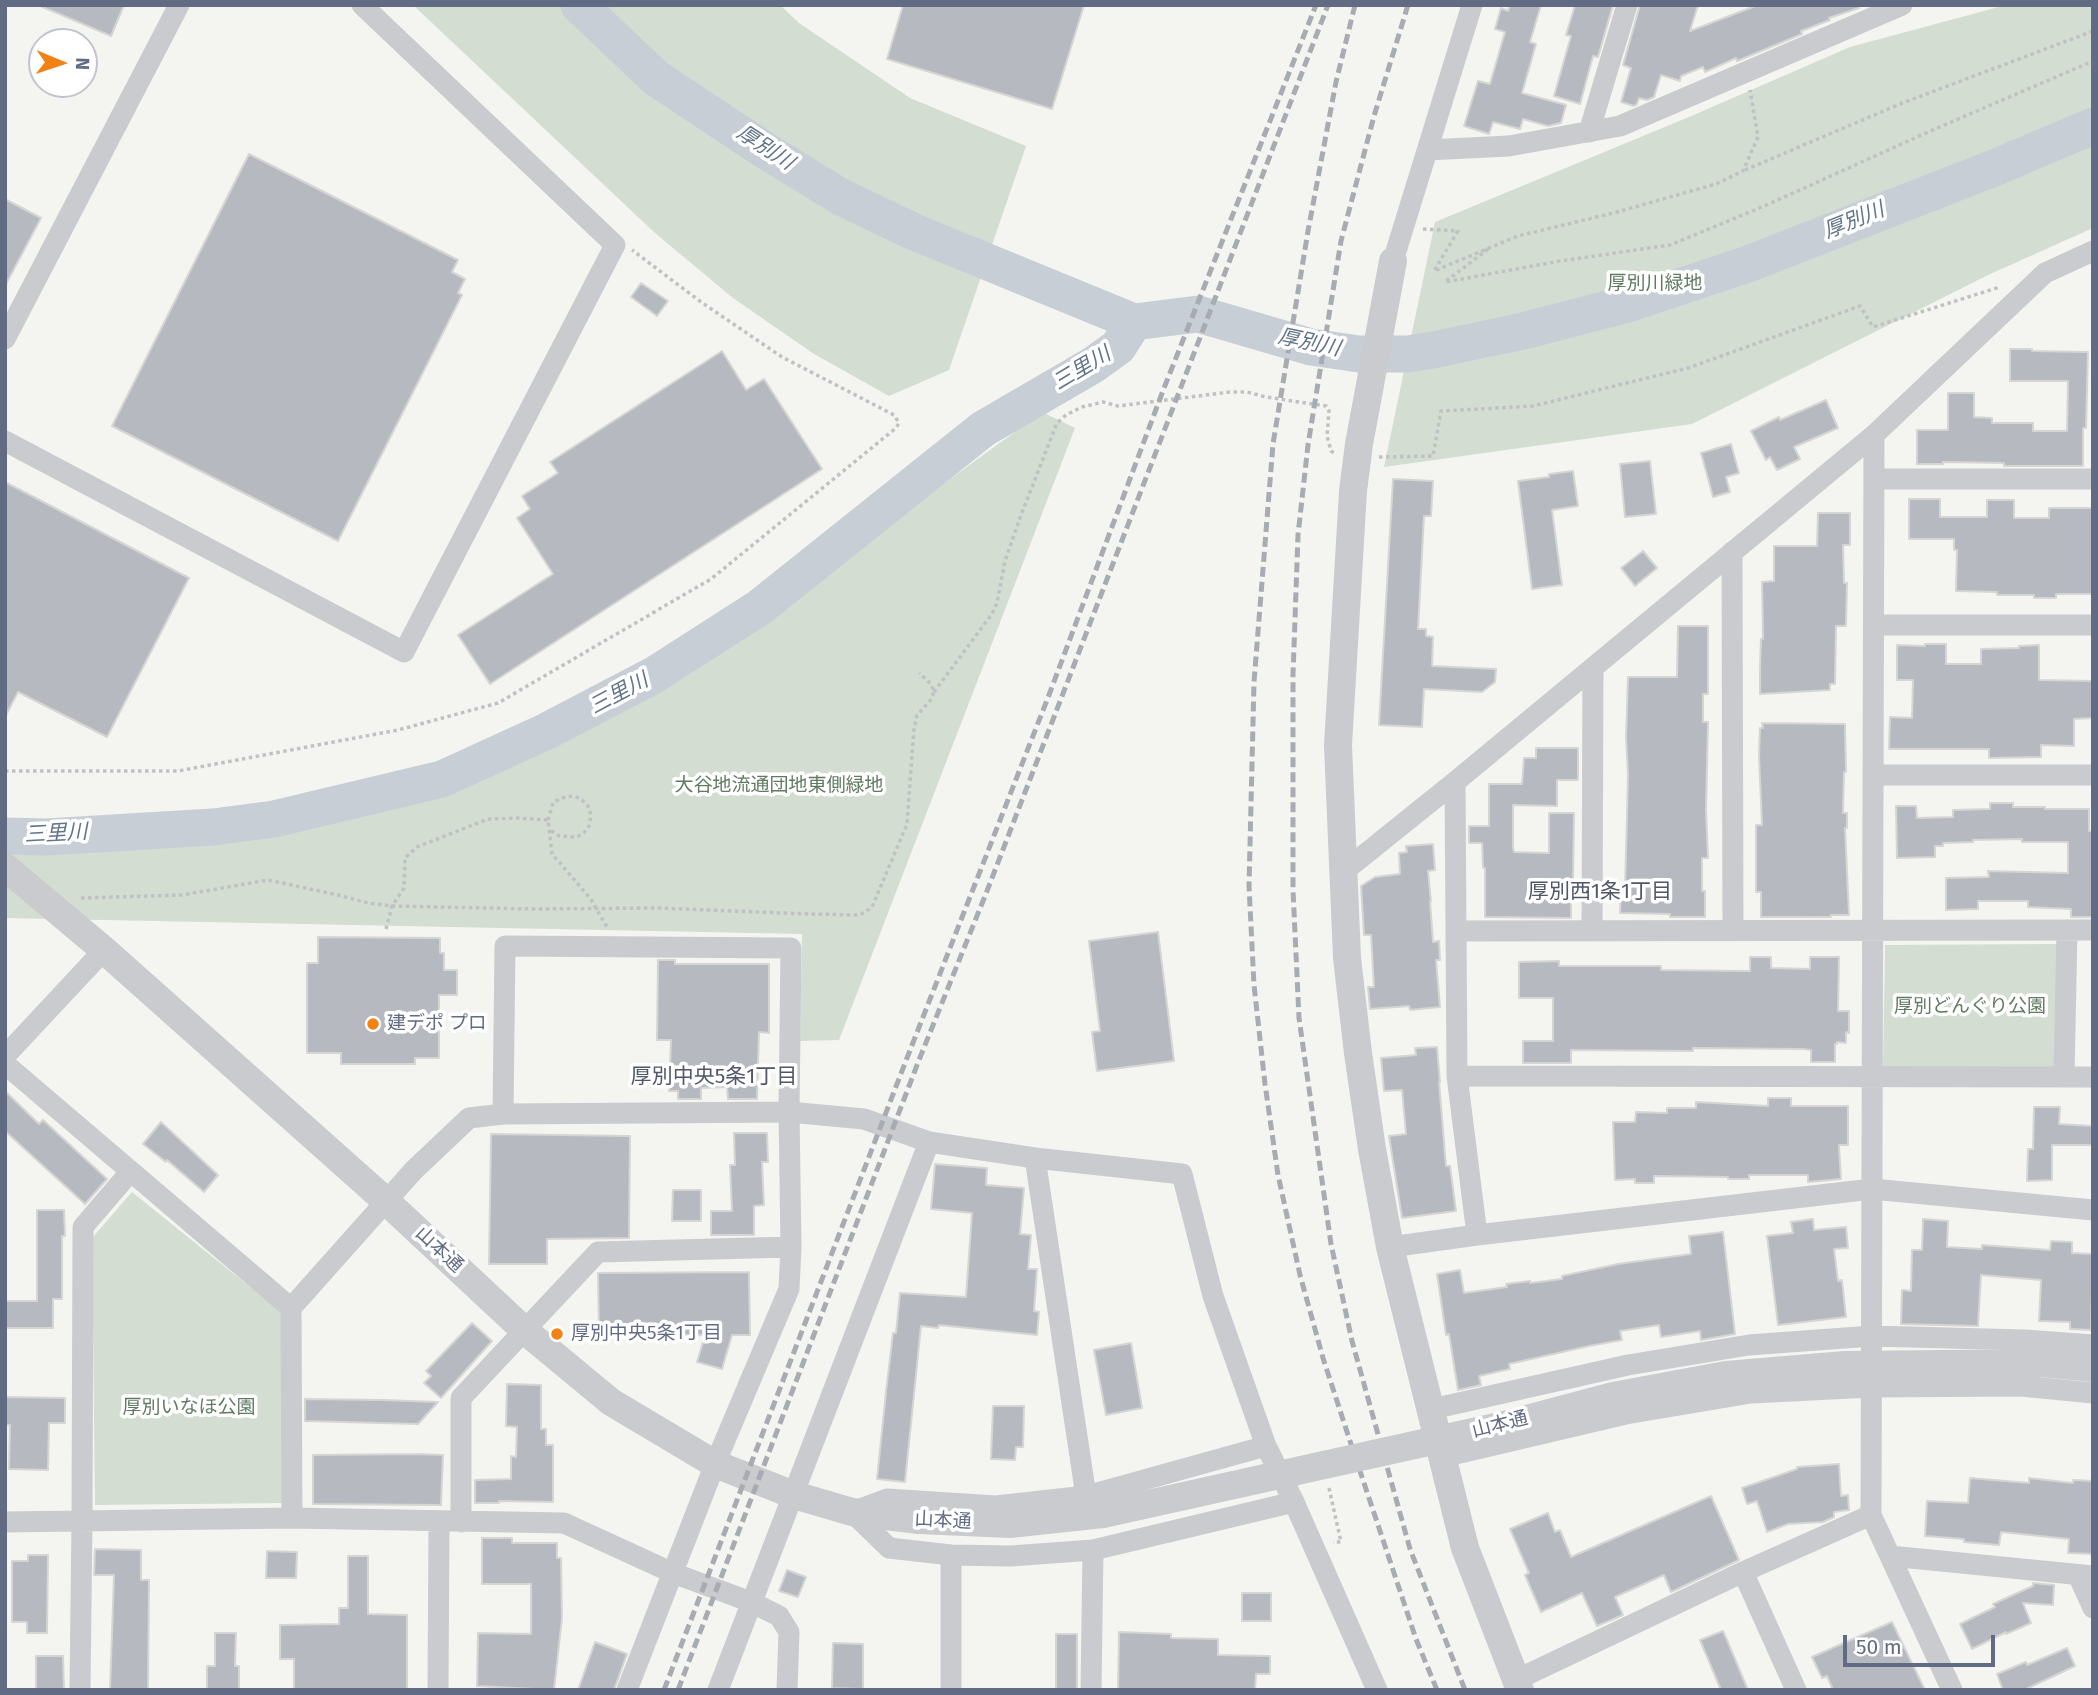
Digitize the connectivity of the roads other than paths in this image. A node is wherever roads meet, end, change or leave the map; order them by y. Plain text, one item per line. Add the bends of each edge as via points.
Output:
1 (180, 5) edge
2 (362, 5) edge
3 (1472, 5) edge
4 (1627, 5) edge
5 (1902, 5) edge
6 (1589, 132) junction
7 (1427, 150) junction
8 (2093, 251) edge
9 (1393, 261) joint
10 (5, 339) edge
11 (1874, 435) junction
12 (5, 441) edge
13 (1874, 479) junction
14 (2093, 479) edge
15 (1732, 552) junction
16 (1874, 625) junction
17 (2093, 625) edge
18 (1593, 668) junction
19 (1873, 775) junction
20 (2093, 775) edge
21 (1455, 782) junction
22 (9, 870) edge
23 (1343, 872) junction
24 (2067, 930) junction
25 (2093, 930) edge
26 (1456, 931) junction
27 (1592, 931) junction
28 (1733, 931) junction
29 (1873, 931) junction
30 (104, 950) junction
31 (5, 1056) edge
32 (5, 1064) edge
33 (1457, 1076) junction
34 (1872, 1077) junction
35 (2064, 1077) junction
36 (2093, 1077) edge
37 (789, 1112) junction
38 (503, 1114) junction
39 (929, 1142) junction
40 (1035, 1158) junction
41 (130, 1172) junction
42 (1872, 1189) junction
43 (387, 1202) junction
44 (2093, 1210) edge
45 (1477, 1235) junction
46 (791, 1247) junction
47 (1390, 1247) junction
48 (291, 1308) junction
49 (524, 1331) junction
50 (1871, 1336) junction
51 (2093, 1345) edge
52 (2093, 1368) edge
53 (1871, 1387) junction
54 (2093, 1393) edge
55 (1432, 1409) junction
56 (1266, 1446) junction
57 (1443, 1457) junction
58 (715, 1464) junction
59 (794, 1495) junction
60 (1086, 1496) junction
61 (1294, 1502) junction
62 (852, 1512) junction
63 (1871, 1515) junction
64 (292, 1518) junction
65 (82, 1520) junction
66 (439, 1521) junction
67 (5, 1522) edge
68 (461, 1522) junction
69 (1093, 1550) junction
70 (951, 1555) junction
71 (1890, 1556) junction
72 (1743, 1572) junction
73 (673, 1573) junction
74 (2085, 1576) edge
75 (751, 1602) junction
76 (2093, 1608) edge
77 (1518, 1685) edge
78 (80, 1690) edge
79 (438, 1690) edge
80 (628, 1690) edge
81 (719, 1690) edge
82 (787, 1690) edge
83 (951, 1690) edge
84 (1091, 1690) edge
85 (1377, 1690) edge
86 (1796, 1690) edge
87 (1952, 1690) edge

1 - 10 street
2 - 12 street via 615,245 404,652
3 - 7 street
4 - 6 street
5 - 6 street via 1620,127
6 - 7 street via 1509,146
7 - 9 street
8 - 11 street via 2045,273
9 - 23 street via 1353,491 1338,745
11 - 13 street
11 - 15 street
13 - 14 street
13 - 16 street
15 - 18 street
15 - 28 street
16 - 17 street
16 - 19 street
18 - 21 street
18 - 27 street
19 - 20 street
19 - 29 street
21 - 23 street
21 - 26 street
22 - 30 street, 山本通
23 - 47 street via 1358,1054
24 - 25 street
24 - 29 street
24 - 35 street
26 - 27 street
26 - 33 street
27 - 28 street
28 - 29 street
29 - 34 street
30 - 31 street
30 - 43 street, 山本通
32 - 41 street
33 - 34 street
33 - 45 street
34 - 35 street
34 - 42 street
35 - 36 street
37 - 38 street
37 - 38 street via 791,948 505,946
37 - 39 street via 863,1119
37 - 46 street
38 - 43 street via 469,1118
39 - 40 street
39 - 59 street
40 - 56 street via 1182,1174 1213,1296
40 - 60 street
41 - 48 street
41 - 65 street via 83,1227
42 - 44 street
42 - 45 street
42 - 50 street
43 - 48 street
43 - 49 street, 山本通
45 - 47 street
46 - 49 street via 598,1252
46 - 58 street via 789,1289
47 - 55 street
48 - 64 street
49 - 58 street, 山本通 via 611,1402
49 - 68 street via 461,1398
50 - 51 street
50 - 53 street
50 - 55 street via 1749,1345 1628,1365
52 - 62 street, 山本通, bridge via 2041,1363 1845,1365 1726,1375 1614,1396 1500,1426 1103,1514 1010,1524
53 - 54 street via 2021,1386
53 - 57 street via 1751,1393 1626,1415
53 - 63 street
55 - 57 street
56 - 60 street
56 - 61 street
57 - 77 street via 1465,1548
58 - 59 street, 山本通
58 - 73 street
59 - 62 street, 山本通
59 - 75 street
60 - 62 street via 996,1506 887,1499
61 - 69 street
61 - 85 street
62 - 70 street via 889,1548
63 - 71 street
63 - 72 street
64 - 65 street
64 - 66 street
65 - 67 street
65 - 78 street
66 - 68 street
66 - 79 street
68 - 73 street via 564,1523
69 - 70 street
69 - 84 street
70 - 83 street
71 - 74 street
71 - 87 street
72 - 77 street
72 - 86 street
73 - 75 street
73 - 80 street
74 - 76 street
75 - 81 street
75 - 82 street via 779,1616 789,1632

